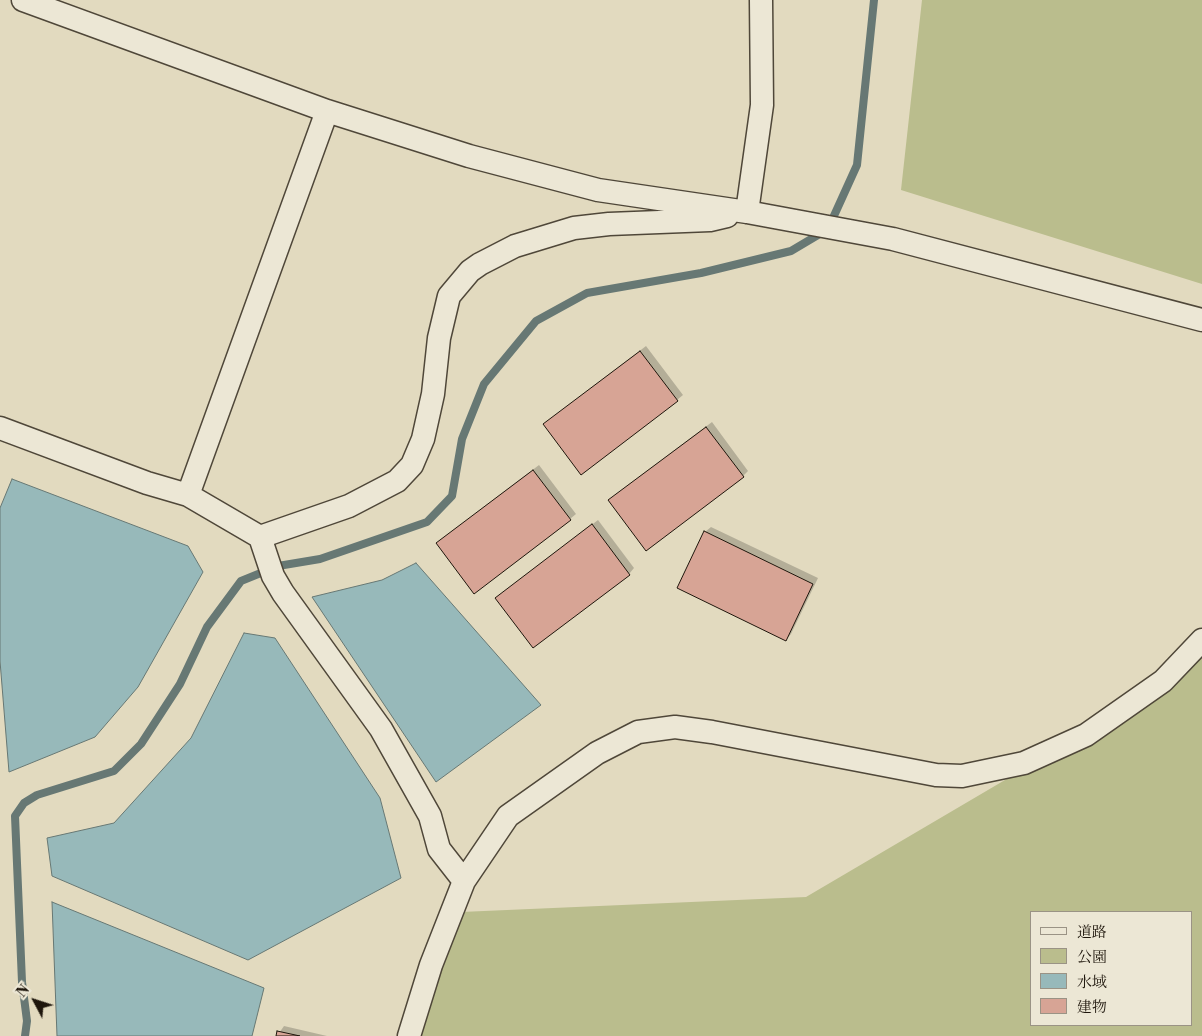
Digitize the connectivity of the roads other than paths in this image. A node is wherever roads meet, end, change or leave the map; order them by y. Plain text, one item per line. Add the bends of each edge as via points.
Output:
1 (23, 0) edge
2 (761, 0) edge
3 (327, 111) junction
4 (747, 212) junction
5 (1202, 320) edge
6 (0, 428) edge
7 (188, 495) junction
8 (260, 537) junction
9 (1202, 640) edge
10 (464, 881) junction
11 (409, 1036) edge

1 - 3 street
2 - 4 street via 762,106
3 - 4 street via 468,156 598,190
3 - 7 street
4 - 5 street via 892,239
4 - 8 street via 710,220 574,228 515,246 480,264 449,296 439,338 433,394 423,439 412,466 397,481 349,506
6 - 7 street
7 - 8 street
8 - 10 street via 273,576 283,594 381,729 430,816 439,850
9 - 10 street via 1163,681 1086,735 1024,762 962,776 936,775 712,732 675,728 638,732 597,753 508,816
10 - 11 street via 431,965

